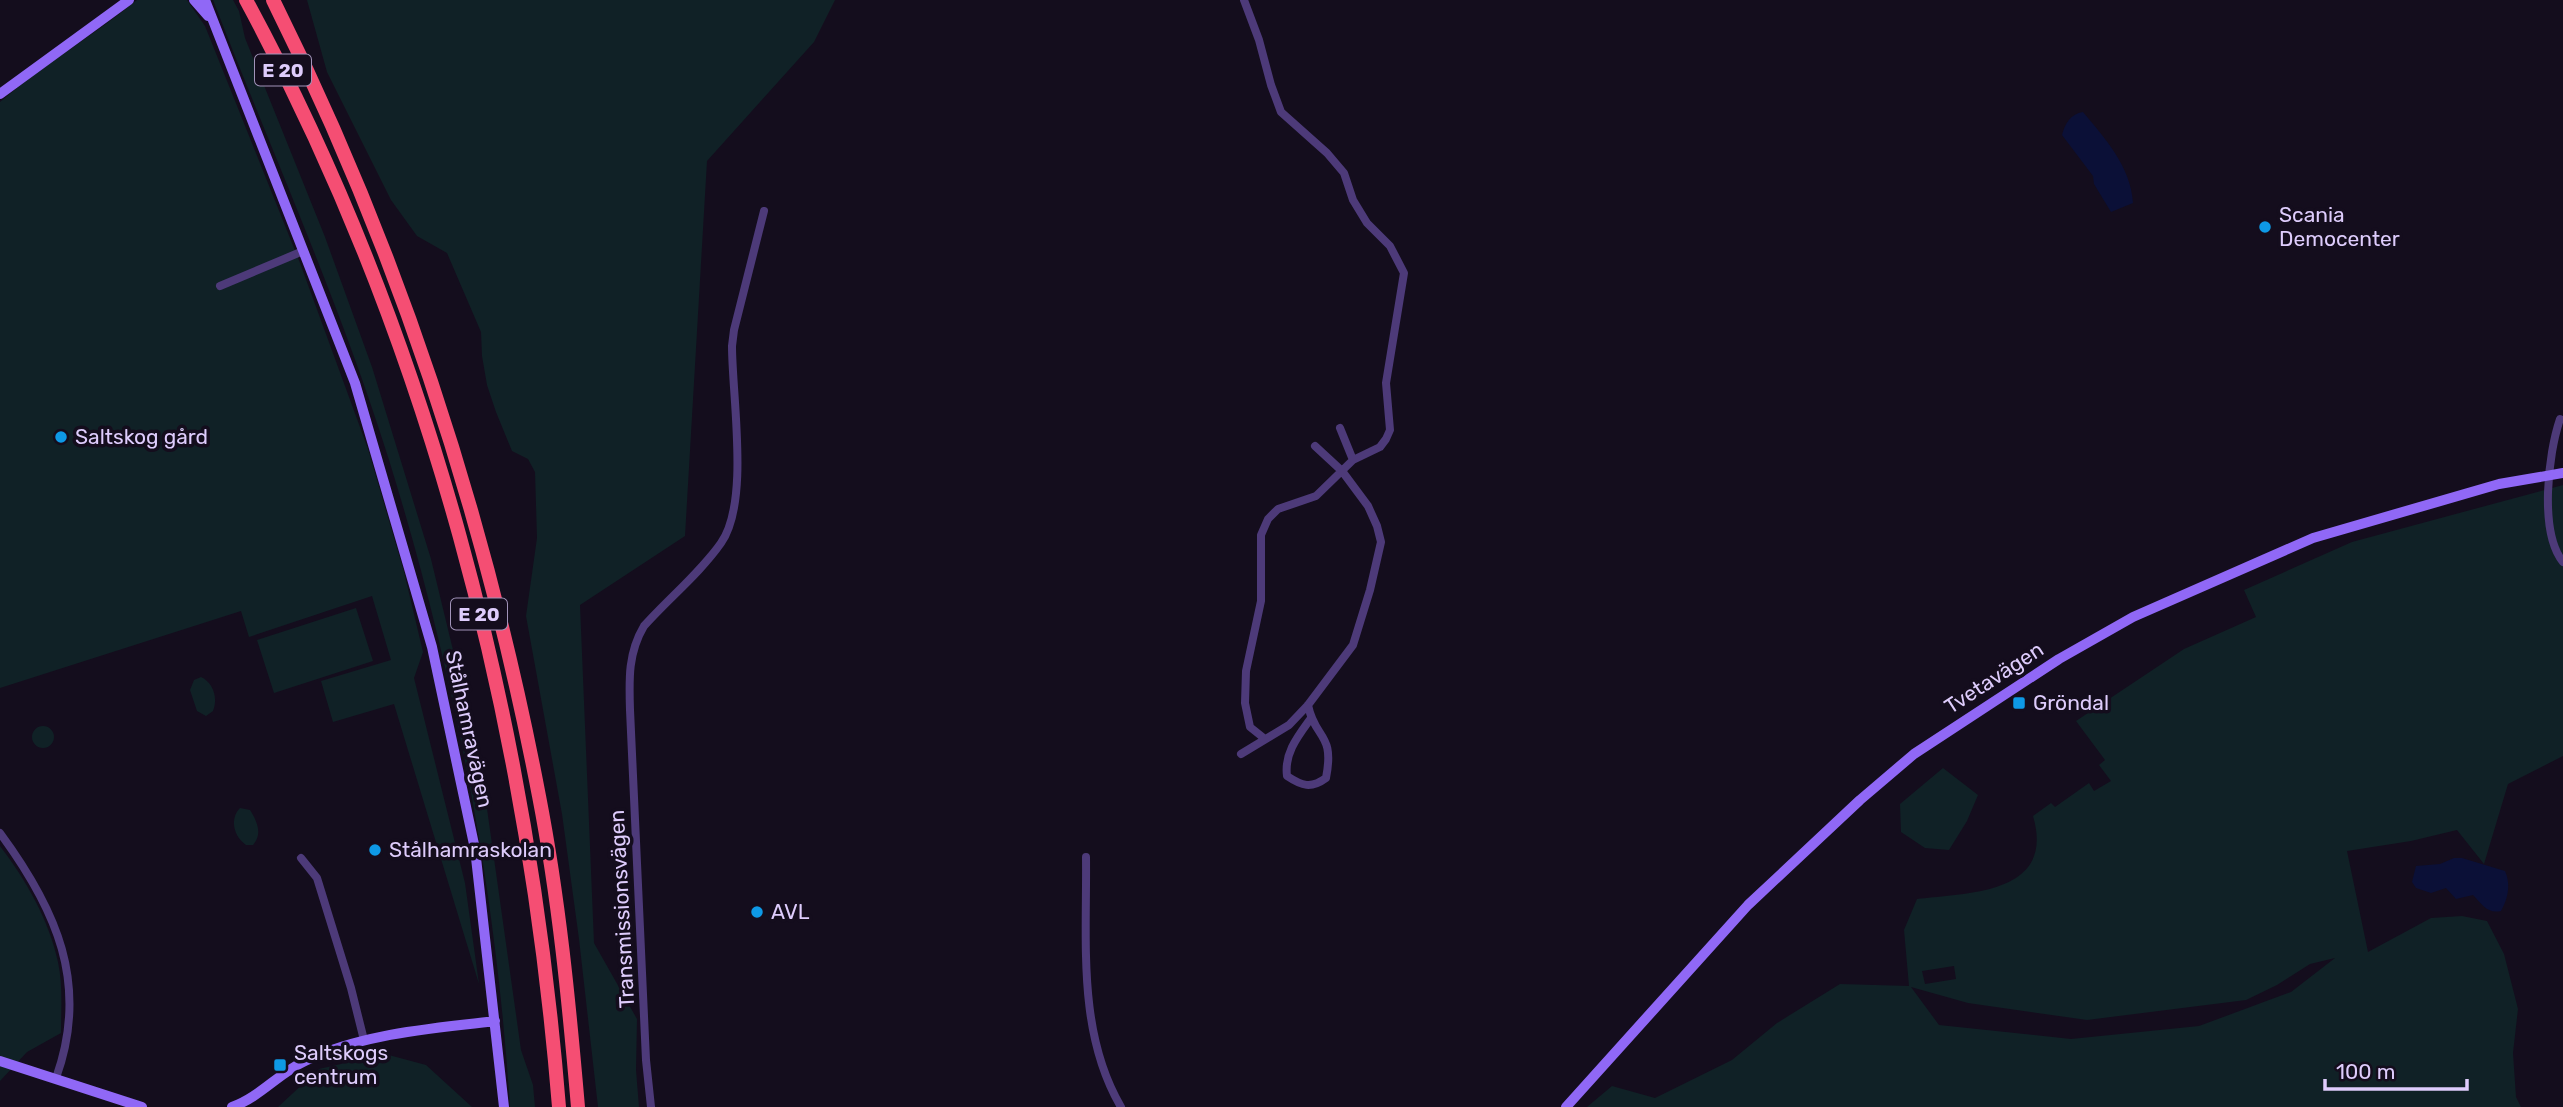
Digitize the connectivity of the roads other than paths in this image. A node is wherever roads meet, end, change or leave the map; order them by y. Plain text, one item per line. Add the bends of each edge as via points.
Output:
1 (116, 0) edge
2 (129, 0) edge
3 (194, 0) edge
4 (205, 0) edge
5 (246, 0) edge
6 (273, 0) edge
7 (1244, 0) edge
8 (212, 22) junction
9 (56, 54) junction
10 (0, 94) edge
11 (764, 212) dead end
12 (303, 251) junction
13 (220, 286) dead end
14 (2560, 419) dead end
15 (1340, 428) dead end
16 (1315, 446) dead end
17 (1353, 460) junction
18 (1342, 471) junction
19 (2563, 473) edge
20 (2550, 476) junction
21 (2563, 562) edge
22 (1308, 705) junction
23 (1311, 718) junction
24 (1265, 739) junction
25 (1241, 754) dead end
26 (0, 833) edge
27 (1086, 857) dead end
28 (301, 858) dead end
29 (495, 1021) junction
30 (364, 1041) junction
31 (0, 1061) edge
32 (56, 1078) junction
33 (142, 1107) edge
34 (232, 1107) edge
35 (504, 1107) edge
36 (559, 1107) edge
37 (578, 1107) edge
38 (650, 1107) edge
39 (1121, 1107) edge
40 (1566, 1107) edge

1 - 9 main road
2 - 9 main road
3 - 8 main road, Stålhamravägen
4 - 8 main road, Stålhamravägen
5 - 36 highway, E 20 via 281,65 385,304 461,542 519,799 551,1014
6 - 37 highway, E 20 via 337,135 398,285 479,535 540,797
7 - 17 street via 1281,111 1344,173 1353,200 1367,223 1390,246 1404,273 1386,383 1390,430 1380,447
8 - 12 main road, Stålhamravägen
9 - 10 main road
11 - 38 street, Transmissionsvägen via 732,346 737,464 733,515 717,548 653,616 631,655
12 - 13 street
12 - 29 main road, Stålhamravägen via 355,383 432,647 475,849
14 - 20 street
15 - 17 street
16 - 18 street
17 - 18 street
18 - 22 street via 1368,506 1381,541 1353,645
18 - 24 street via 1316,496 1278,509 1261,535 1261,601 1246,671 1245,703 1250,727
19 - 20 main road, Tvetavägen
20 - 21 street via 2548,523
20 - 40 main road, Tvetavägen via 2499,484 2313,538 2133,617 2059,659 1914,754 1860,800 1748,905
22 - 23 street
22 - 24 street via 1289,725
23 - 23 street via 1328,742 1330,757 1326,778 1317,785 1301,786 1287,776 1286,764
24 - 25 street
26 - 32 street via 49,911 65,958 69,1032
27 - 39 street via 1092,1031 1102,1070
28 - 30 street via 317,878
29 - 30 main road
29 - 35 main road, Stålhamravägen
30 - 34 main road via 302,1062
31 - 32 main road
32 - 33 main road

